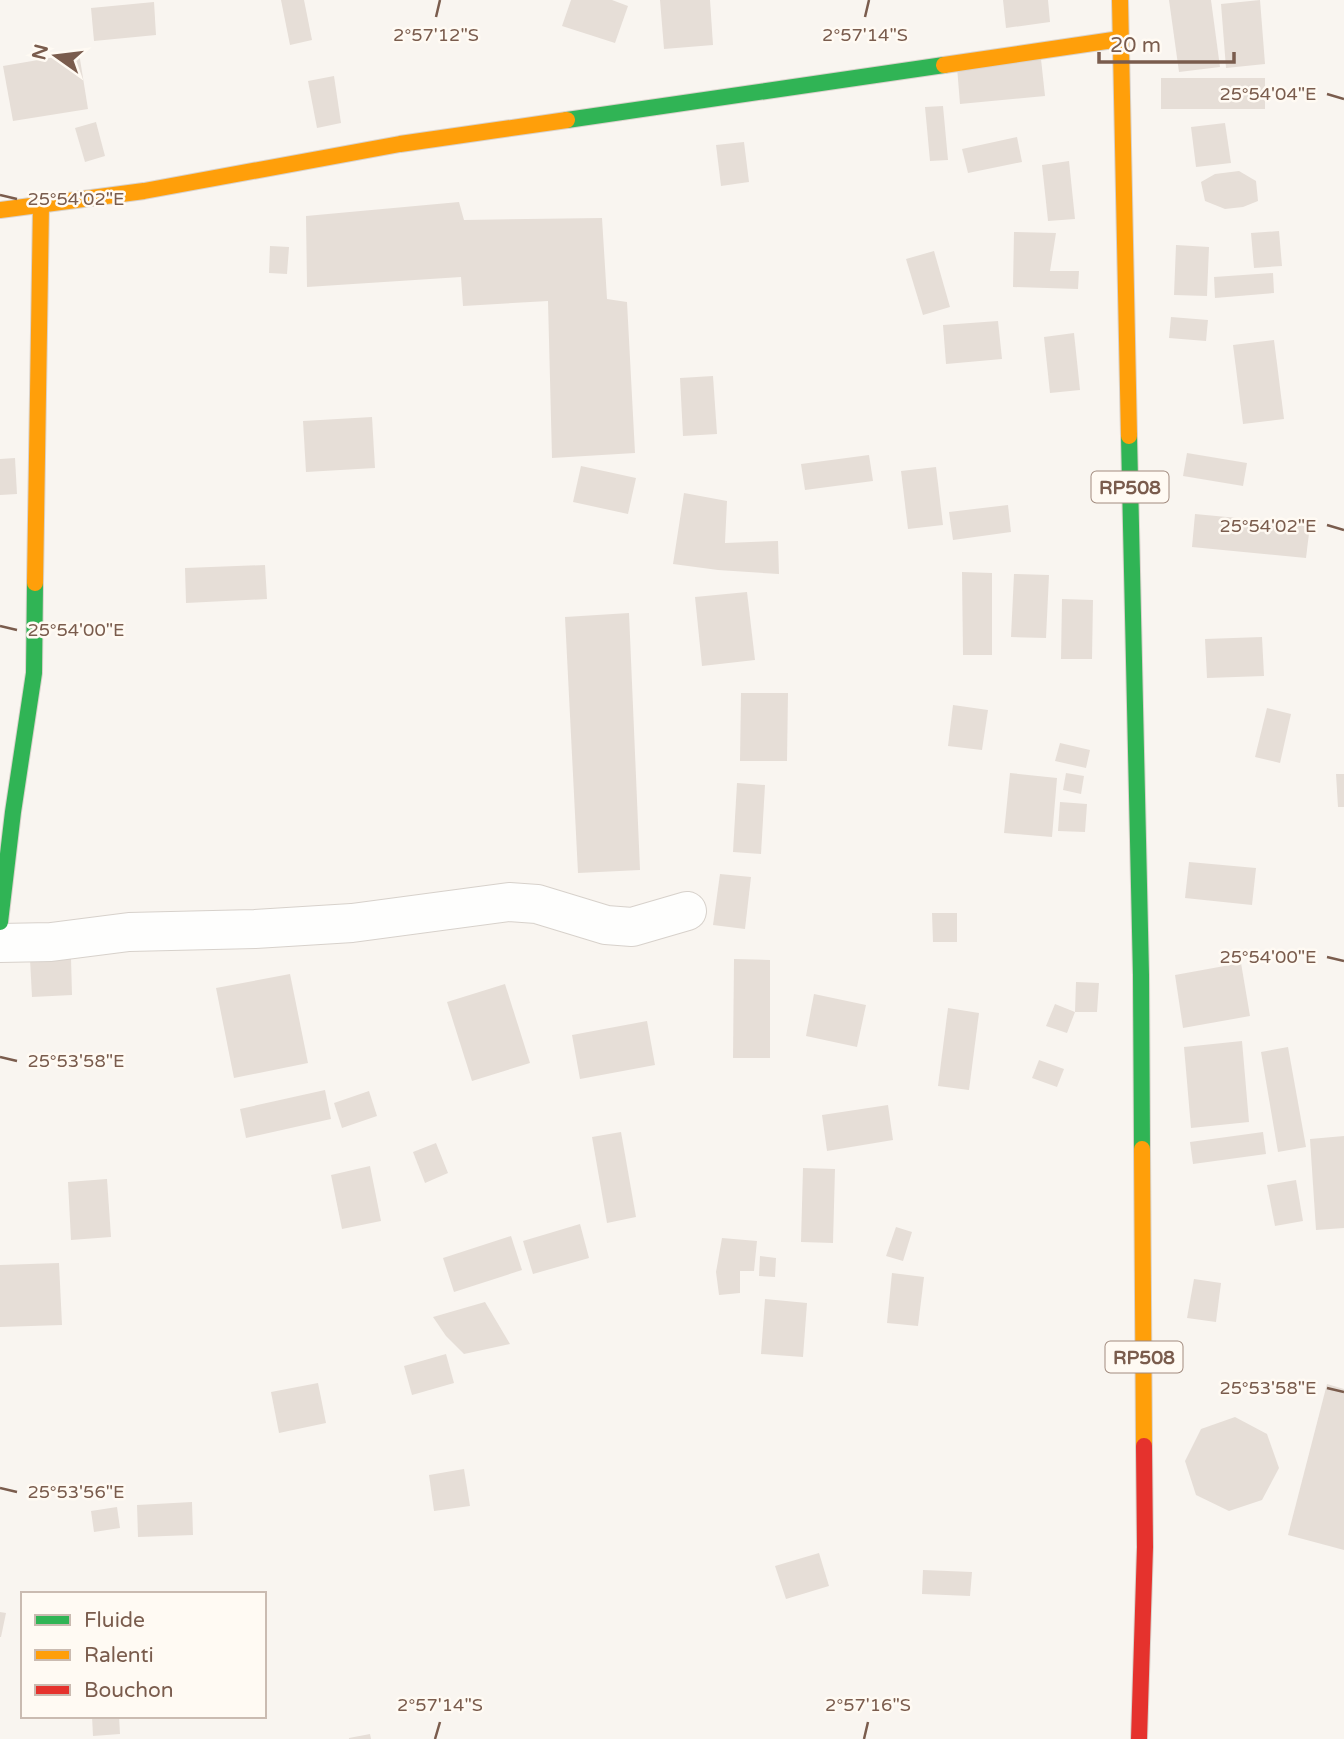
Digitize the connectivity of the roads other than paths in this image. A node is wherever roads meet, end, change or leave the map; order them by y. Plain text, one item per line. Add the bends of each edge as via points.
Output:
1 (1120, 0) edge
2 (1120, 39) junction
3 (41, 205) junction
4 (0, 210) edge
5 (687, 911) dead end
6 (0, 922) edge
7 (0, 943) edge
8 (1139, 1739) edge

1 - 2 street, RP508
2 - 3 street via 400,144
2 - 8 street, RP508 via 1141,989 1145,1547
3 - 4 street
3 - 6 street via 34,673
5 - 7 street via 632,927 606,925 537,904 509,902 352,923 129,932

